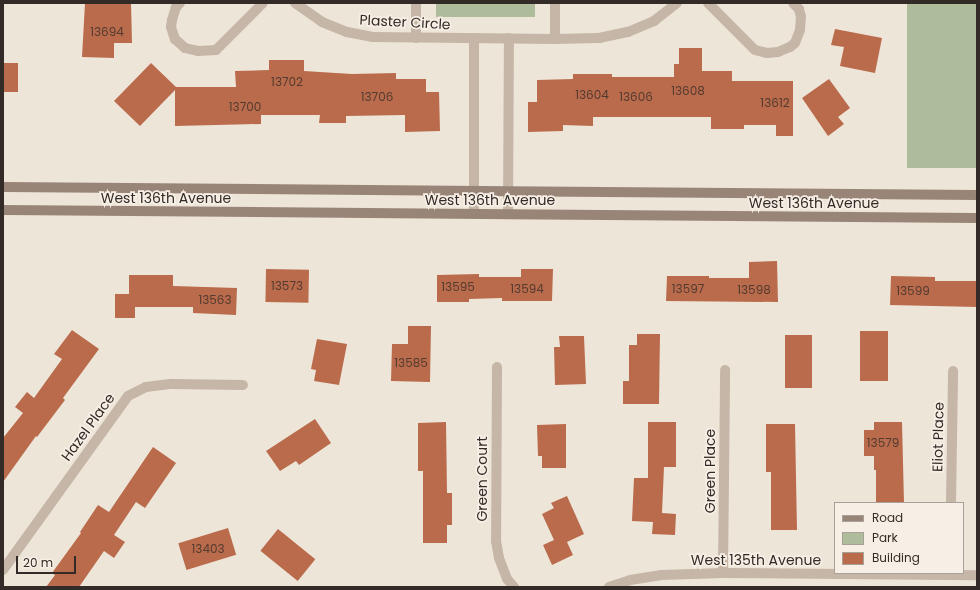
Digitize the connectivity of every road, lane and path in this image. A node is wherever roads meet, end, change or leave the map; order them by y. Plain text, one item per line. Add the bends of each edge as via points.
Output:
1 (180, 3) edge
2 (263, 3) edge
3 (295, 3) edge
4 (416, 3) edge
5 (555, 3) edge
6 (677, 3) edge
7 (708, 3) edge
8 (794, 3) edge
9 (416, 38) junction
10 (474, 38) junction
11 (508, 38) junction
12 (555, 39) junction
13 (3, 187) edge
14 (474, 190) junction
15 (508, 191) junction
16 (977, 194) edge
17 (3, 210) edge
18 (474, 214) junction
19 (508, 214) junction
20 (977, 218) edge
21 (497, 366) dead end
22 (724, 370) dead end
23 (953, 371) dead end
24 (243, 384) dead end
25 (951, 502) edge
26 (3, 570) edge
27 (724, 573) junction
28 (834, 573) edge
29 (950, 574) edge
30 (977, 575) edge
31 (514, 587) edge
32 (609, 587) edge

1 - 2 street via 171,27 175,39 185,48 198,51 216,50
3 - 9 street, Plaster Circle via 322,22 346,32 372,37
4 - 9 street
5 - 12 street
6 - 12 street, Plaster Circle via 654,21 628,32 599,38
7 - 8 street via 755,50 767,53 778,52 795,43 801,17 800,9
9 - 10 street, Plaster Circle
10 - 11 street, Plaster Circle
10 - 14 street
11 - 12 street, Plaster Circle
11 - 15 street
13 - 14 main road, West 136th Avenue
14 - 15 main road, West 136th Avenue
14 - 18 street
15 - 16 main road, West 136th Avenue
15 - 19 street
17 - 18 main road, West 136th Avenue
18 - 19 main road, West 136th Avenue
19 - 20 main road, West 136th Avenue
21 - 31 street, Green Court via 496,541 498,558 507,579
22 - 27 street, Green Place
23 - 25 street, Eliot Place
24 - 26 street, Hazel Place via 172,384 146,387 128,396
27 - 28 street, West 135th Avenue
27 - 32 street, West 135th Avenue via 646,576
29 - 30 street, West 135th Avenue

